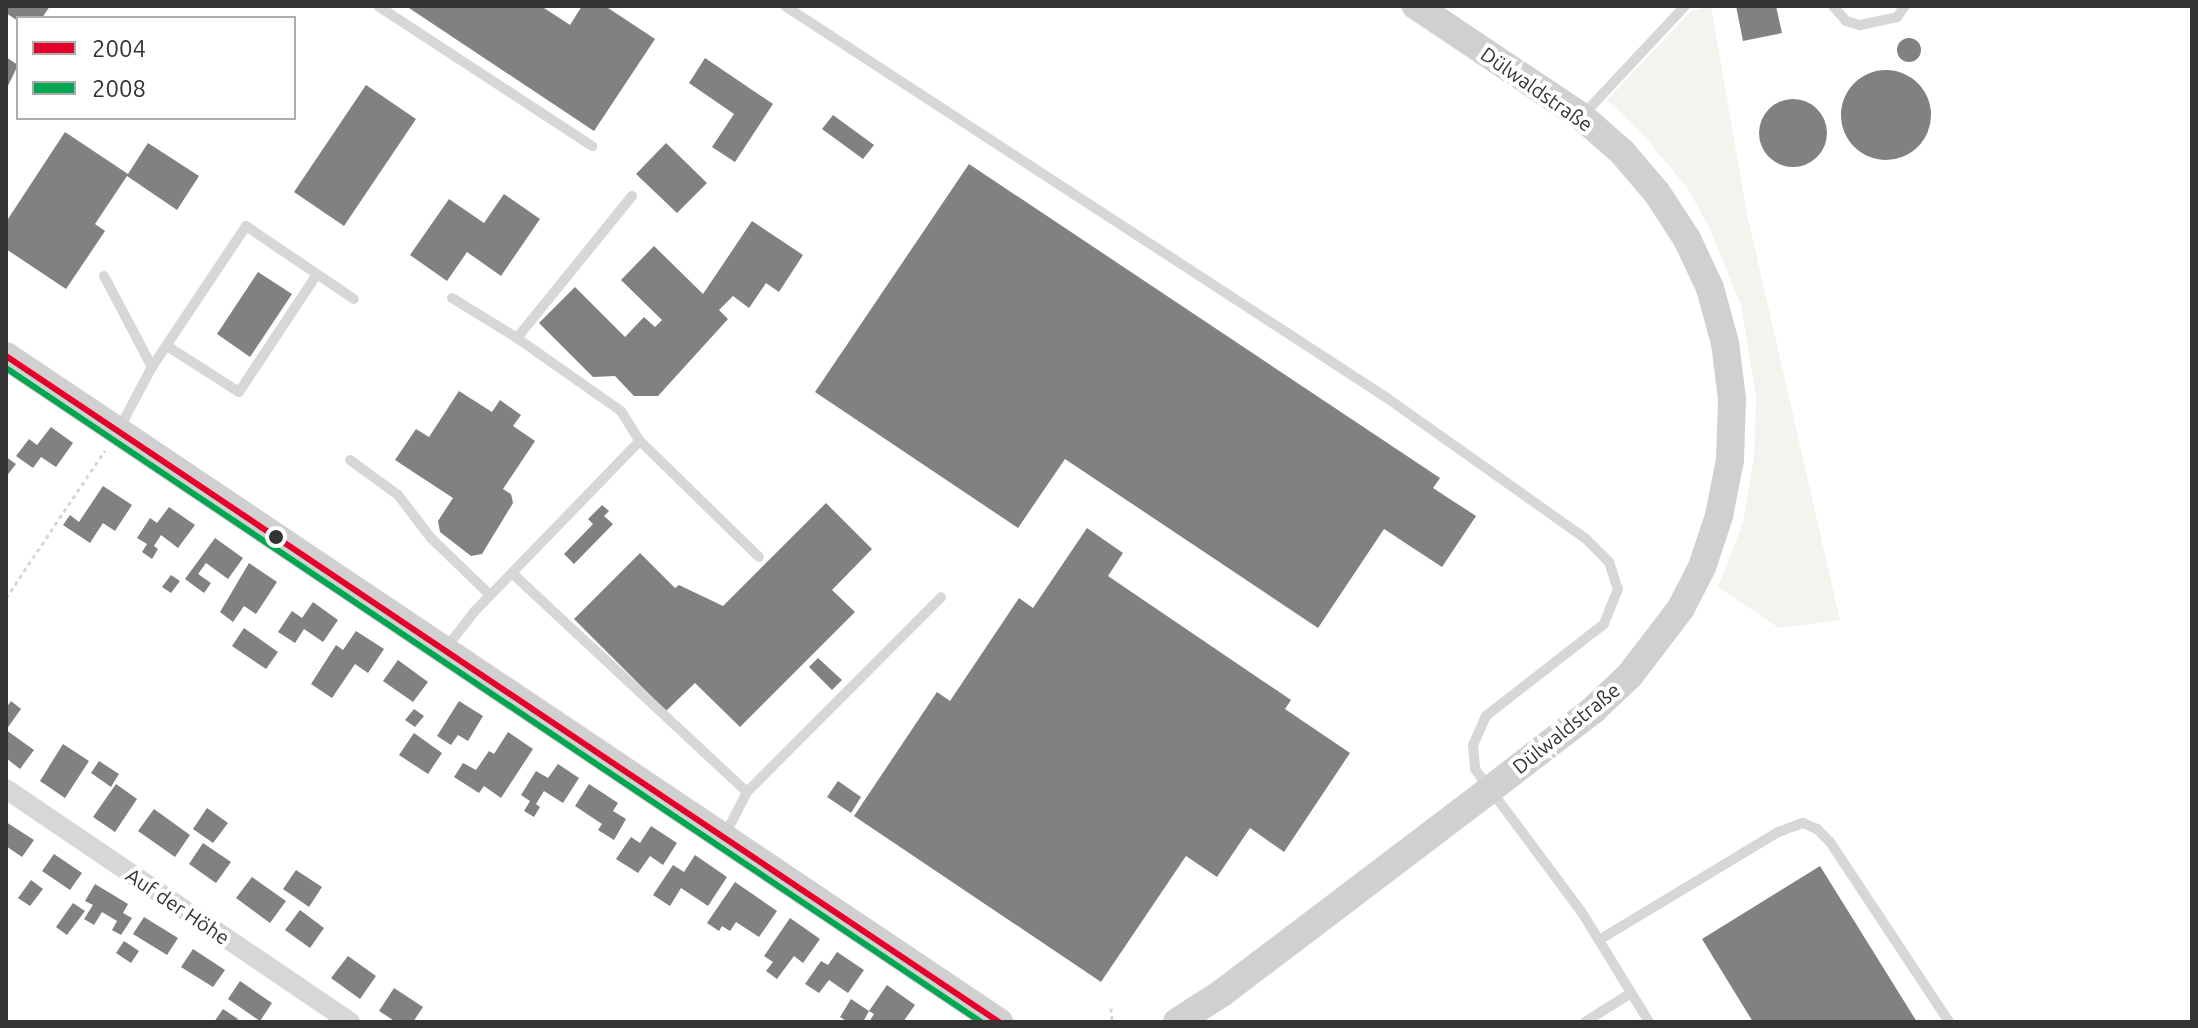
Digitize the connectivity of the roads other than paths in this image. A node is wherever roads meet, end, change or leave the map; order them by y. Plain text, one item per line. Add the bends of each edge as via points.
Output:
1 (378, 6) edge
2 (785, 6) edge
3 (1416, 6) edge
4 (1685, 6) edge
5 (1833, 6) edge
6 (1905, 6) edge
7 (1582, 117) junction
8 (592, 146) dead end
9 (632, 196) dead end
10 (317, 274) junction
11 (104, 276) dead end
12 (452, 298) dead end
13 (354, 299) dead end
14 (517, 338) junction
15 (167, 346) junction
16 (6, 356) edge
17 (152, 367) junction
18 (118, 431) junction
19 (640, 441) junction
20 (350, 460) dead end
21 (759, 557) dead end
22 (512, 573) junction
23 (490, 595) junction
24 (941, 597) dead end
25 (446, 648) junction
26 (6, 789) edge
27 (1488, 791) junction
28 (747, 792) junction
29 (725, 835) junction
30 (1599, 940) junction
31 (1222, 993) junction
32 (1631, 993) junction
33 (350, 1022) edge
34 (999, 1022) edge
35 (1177, 1022) edge
36 (1198, 1022) edge
37 (1585, 1022) edge
38 (1649, 1022) edge
39 (1949, 1022) edge

1 - 8 lane
2 - 27 lane via 1387,398 1585,538 1609,562 1618,589 1604,624 1486,716 1473,745 1475,769
3 - 7 street, Dülwaldstraße
4 - 7 lane
5 - 6 lane via 1846,21 1860,25 1897,17
7 - 27 street, Dülwaldstraße via 1657,193 1710,288 1725,343 1732,399 1730,460 1702,567 1658,642 1593,710
9 - 14 lane
10 - 13 lane
10 - 15 lane via 239,392
10 - 15 lane via 246,226
11 - 17 lane
12 - 14 lane
14 - 19 lane via 621,411
15 - 17 lane
16 - 18 street
17 - 18 lane
18 - 25 street
19 - 21 lane
19 - 22 lane
20 - 23 lane via 398,495 431,538
22 - 23 lane
22 - 28 lane
23 - 25 lane
24 - 28 lane
25 - 29 street
26 - 33 street, Auf der Höhe
27 - 30 lane
27 - 31 street, Dülwaldstraße
28 - 29 lane
29 - 34 street
30 - 32 lane
30 - 39 lane via 1778,832 1803,823 1830,842
31 - 35 street, Dülwaldstraße
31 - 36 street, Dülwaldstraße
32 - 37 lane
32 - 38 lane

